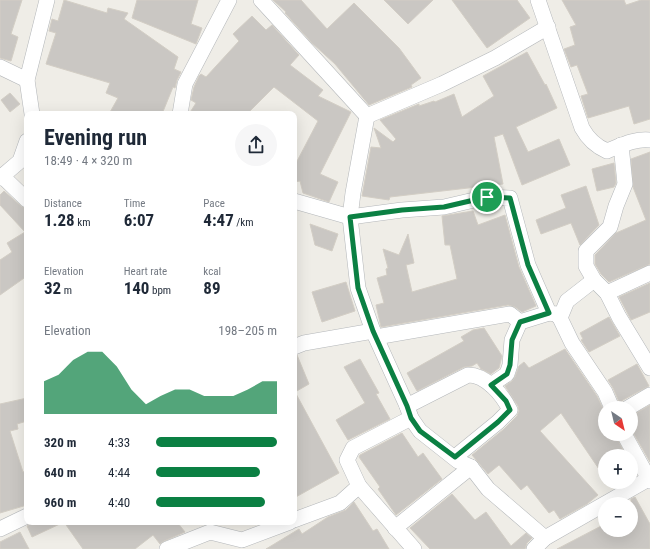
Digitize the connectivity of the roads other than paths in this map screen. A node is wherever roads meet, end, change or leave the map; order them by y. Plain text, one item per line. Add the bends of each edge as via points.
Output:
1 (47, 0) edge
2 (229, 0) edge
3 (261, 0) edge
4 (538, 0) edge
5 (548, 27) junction
6 (0, 67) edge
7 (27, 80) junction
8 (32, 111) edge
9 (181, 111) edge
10 (367, 116) junction
11 (650, 140) edge
12 (621, 146) junction
13 (24, 150) edge
14 (1, 177) edge
15 (24, 197) edge
16 (297, 202) edge
17 (350, 217) junction
18 (650, 273) edge
19 (594, 280) junction
20 (607, 293) junction
21 (554, 316) junction
22 (520, 322) junction
23 (375, 334) junction
24 (297, 346) edge
25 (650, 368) edge
26 (491, 385) junction
27 (650, 395) edge
28 (609, 401) edge
29 (638, 402) edge
30 (409, 412) junction
31 (628, 441) edge
32 (455, 457) junction
33 (471, 467) junction
34 (649, 479) edge
35 (359, 486) junction
36 (24, 517) edge
37 (297, 519) edge
38 (284, 525) edge
39 (395, 528) junction
40 (0, 529) edge
41 (545, 538) junction
42 (244, 545) edge
43 (167, 549) edge
44 (414, 549) edge
45 (534, 549) edge

1 - 7 street
2 - 9 street via 186,84
3 - 10 street
4 - 5 street
5 - 10 street via 495,58
5 - 12 street via 582,128 588,138 607,151
6 - 7 street
7 - 8 street
10 - 17 street
11 - 12 street
12 - 19 street via 625,184 610,227 586,251 586,266
13 - 14 street via 20,161
14 - 15 street
16 - 17 street
17 - 21 street via 444,207 487,197 510,198 528,265
17 - 23 street via 358,288
18 - 20 street
19 - 20 street
19 - 21 street via 567,301
20 - 25 street
21 - 22 street
21 - 28 street via 606,392
22 - 23 street via 510,314
22 - 26 street via 512,340 507,374
23 - 24 street
23 - 30 street
26 - 30 street via 476,375 468,374
26 - 32 street via 506,401 510,410
27 - 29 street
30 - 32 street via 420,431
30 - 35 street via 353,448 347,460
31 - 34 street
32 - 33 street
33 - 39 street
33 - 41 street via 488,489
34 - 41 street
35 - 37 street via 340,503
35 - 39 street
36 - 40 street
38 - 42 street
39 - 44 street
41 - 45 street
42 - 43 street via 210,532

